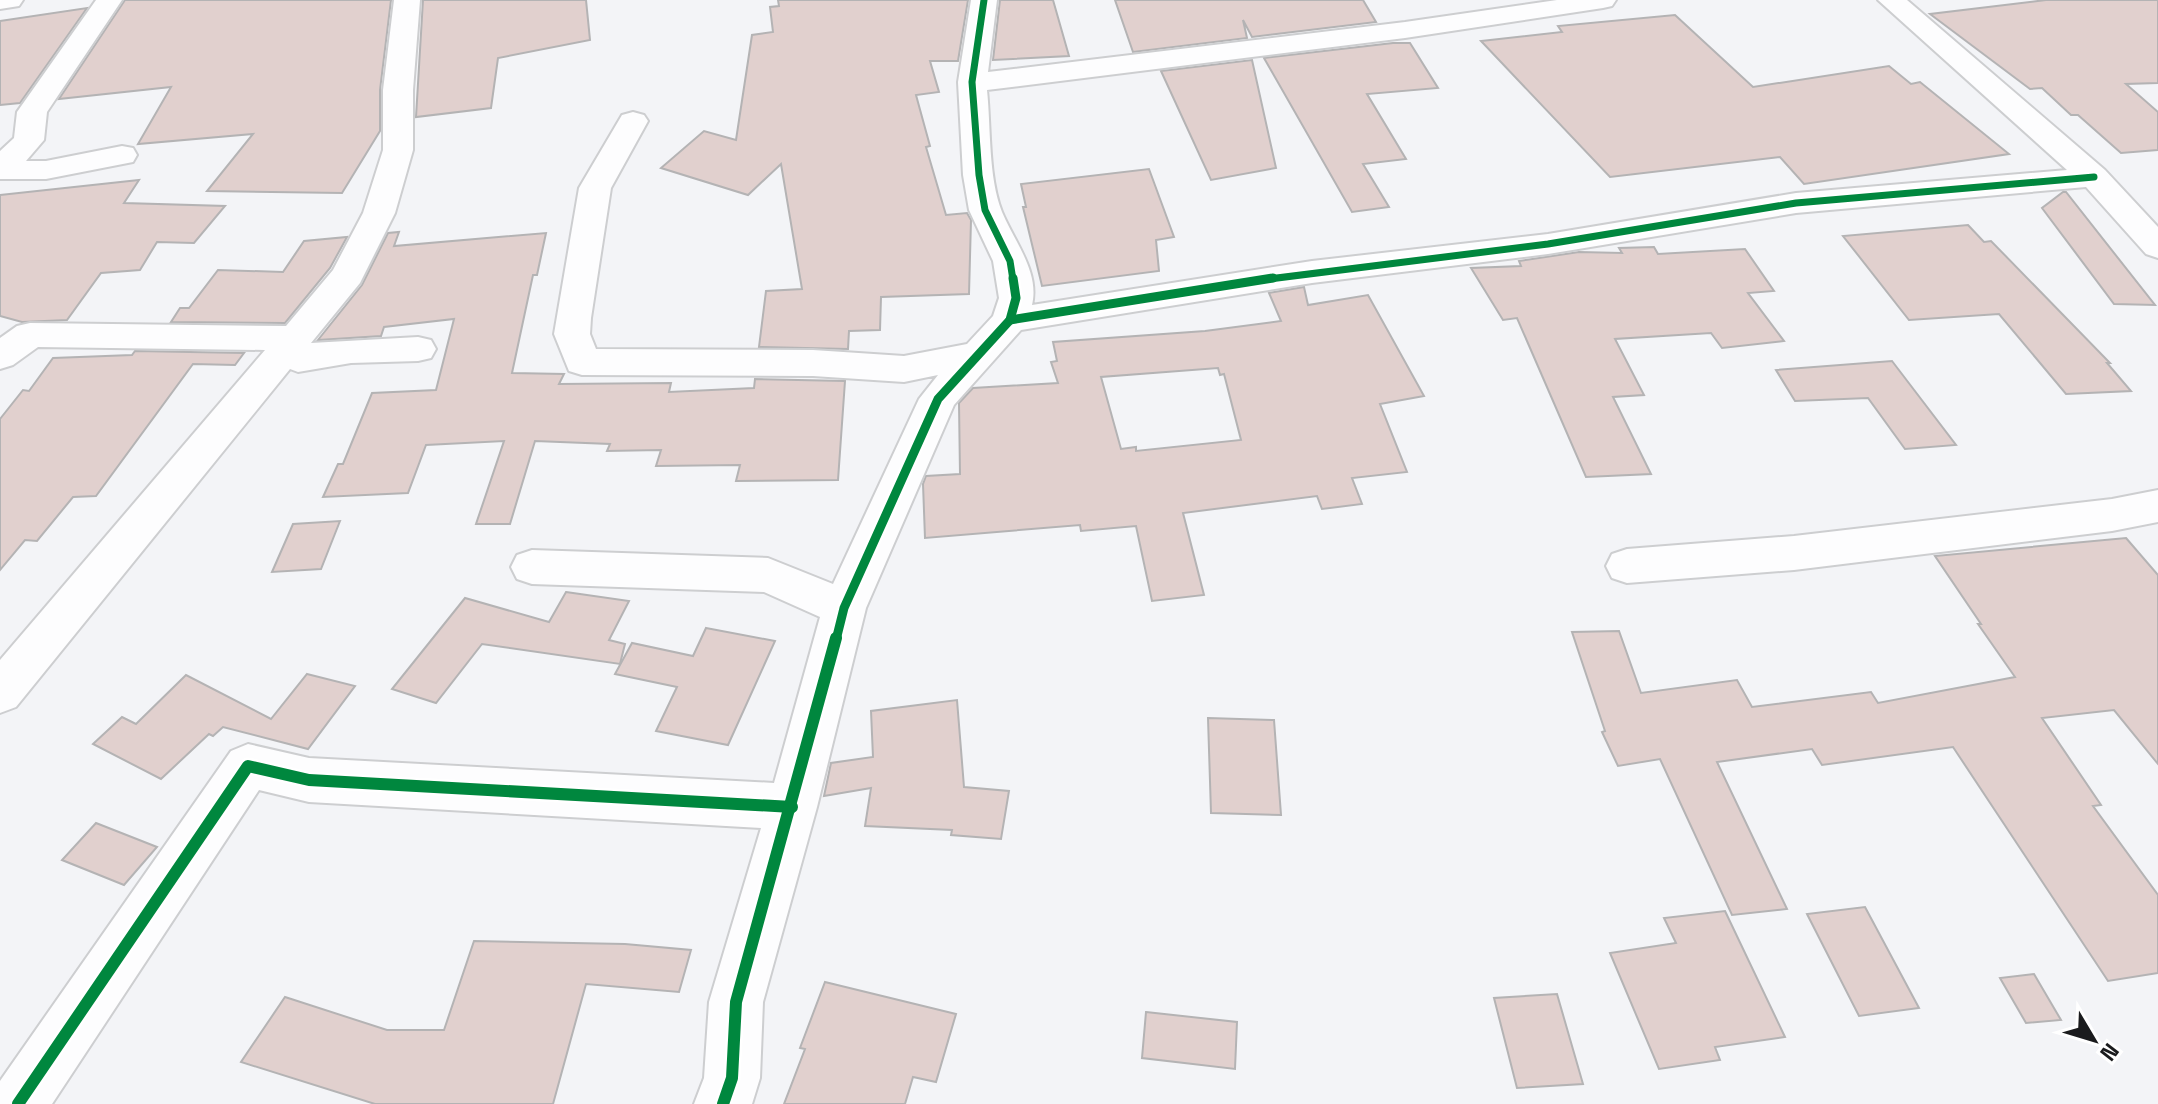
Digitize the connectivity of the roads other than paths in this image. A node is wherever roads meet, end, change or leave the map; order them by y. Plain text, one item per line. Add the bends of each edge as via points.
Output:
1 (10, 0) edge
2 (109, 0) edge
3 (407, 0) edge
4 (984, 0) edge
5 (1603, 0) edge
6 (1891, 0) edge
7 (0, 1) edge
8 (972, 82) junction
9 (633, 121) dead end
10 (122, 155) dead end
11 (0, 170) edge
12 (2094, 177) junction
13 (2158, 247) edge
14 (1010, 320) junction
15 (292, 338) junction
16 (418, 349) dead end
17 (976, 355) junction
18 (0, 356) edge
19 (2158, 506) edge
20 (1627, 566) dead end
21 (532, 567) dead end
22 (844, 608) junction
23 (0, 693) edge
24 (792, 807) junction
25 (18, 1104) edge
26 (723, 1104) edge

1 - 7 street
2 - 11 street via 32,112 29,140
3 - 15 street via 398,150 379,213 348,275
4 - 8 street
5 - 8 street via 1518,16 1034,79
6 - 12 street
8 - 14 street via 985,210 1010,261 1016,298
9 - 17 street via 595,188 573,318 572,334 582,362 813,363 904,369
10 - 11 street via 46,170
12 - 13 street
12 - 14 street via 1796,203 1548,244 1312,272
14 - 17 street
15 - 16 street via 298,359
15 - 18 street via 30,335
15 - 23 street
17 - 22 street via 938,399
19 - 20 street via 1794,553
21 - 22 street via 768,575
22 - 24 street
24 - 25 street via 309,780 248,766
24 - 26 street via 736,1002 732,1078

